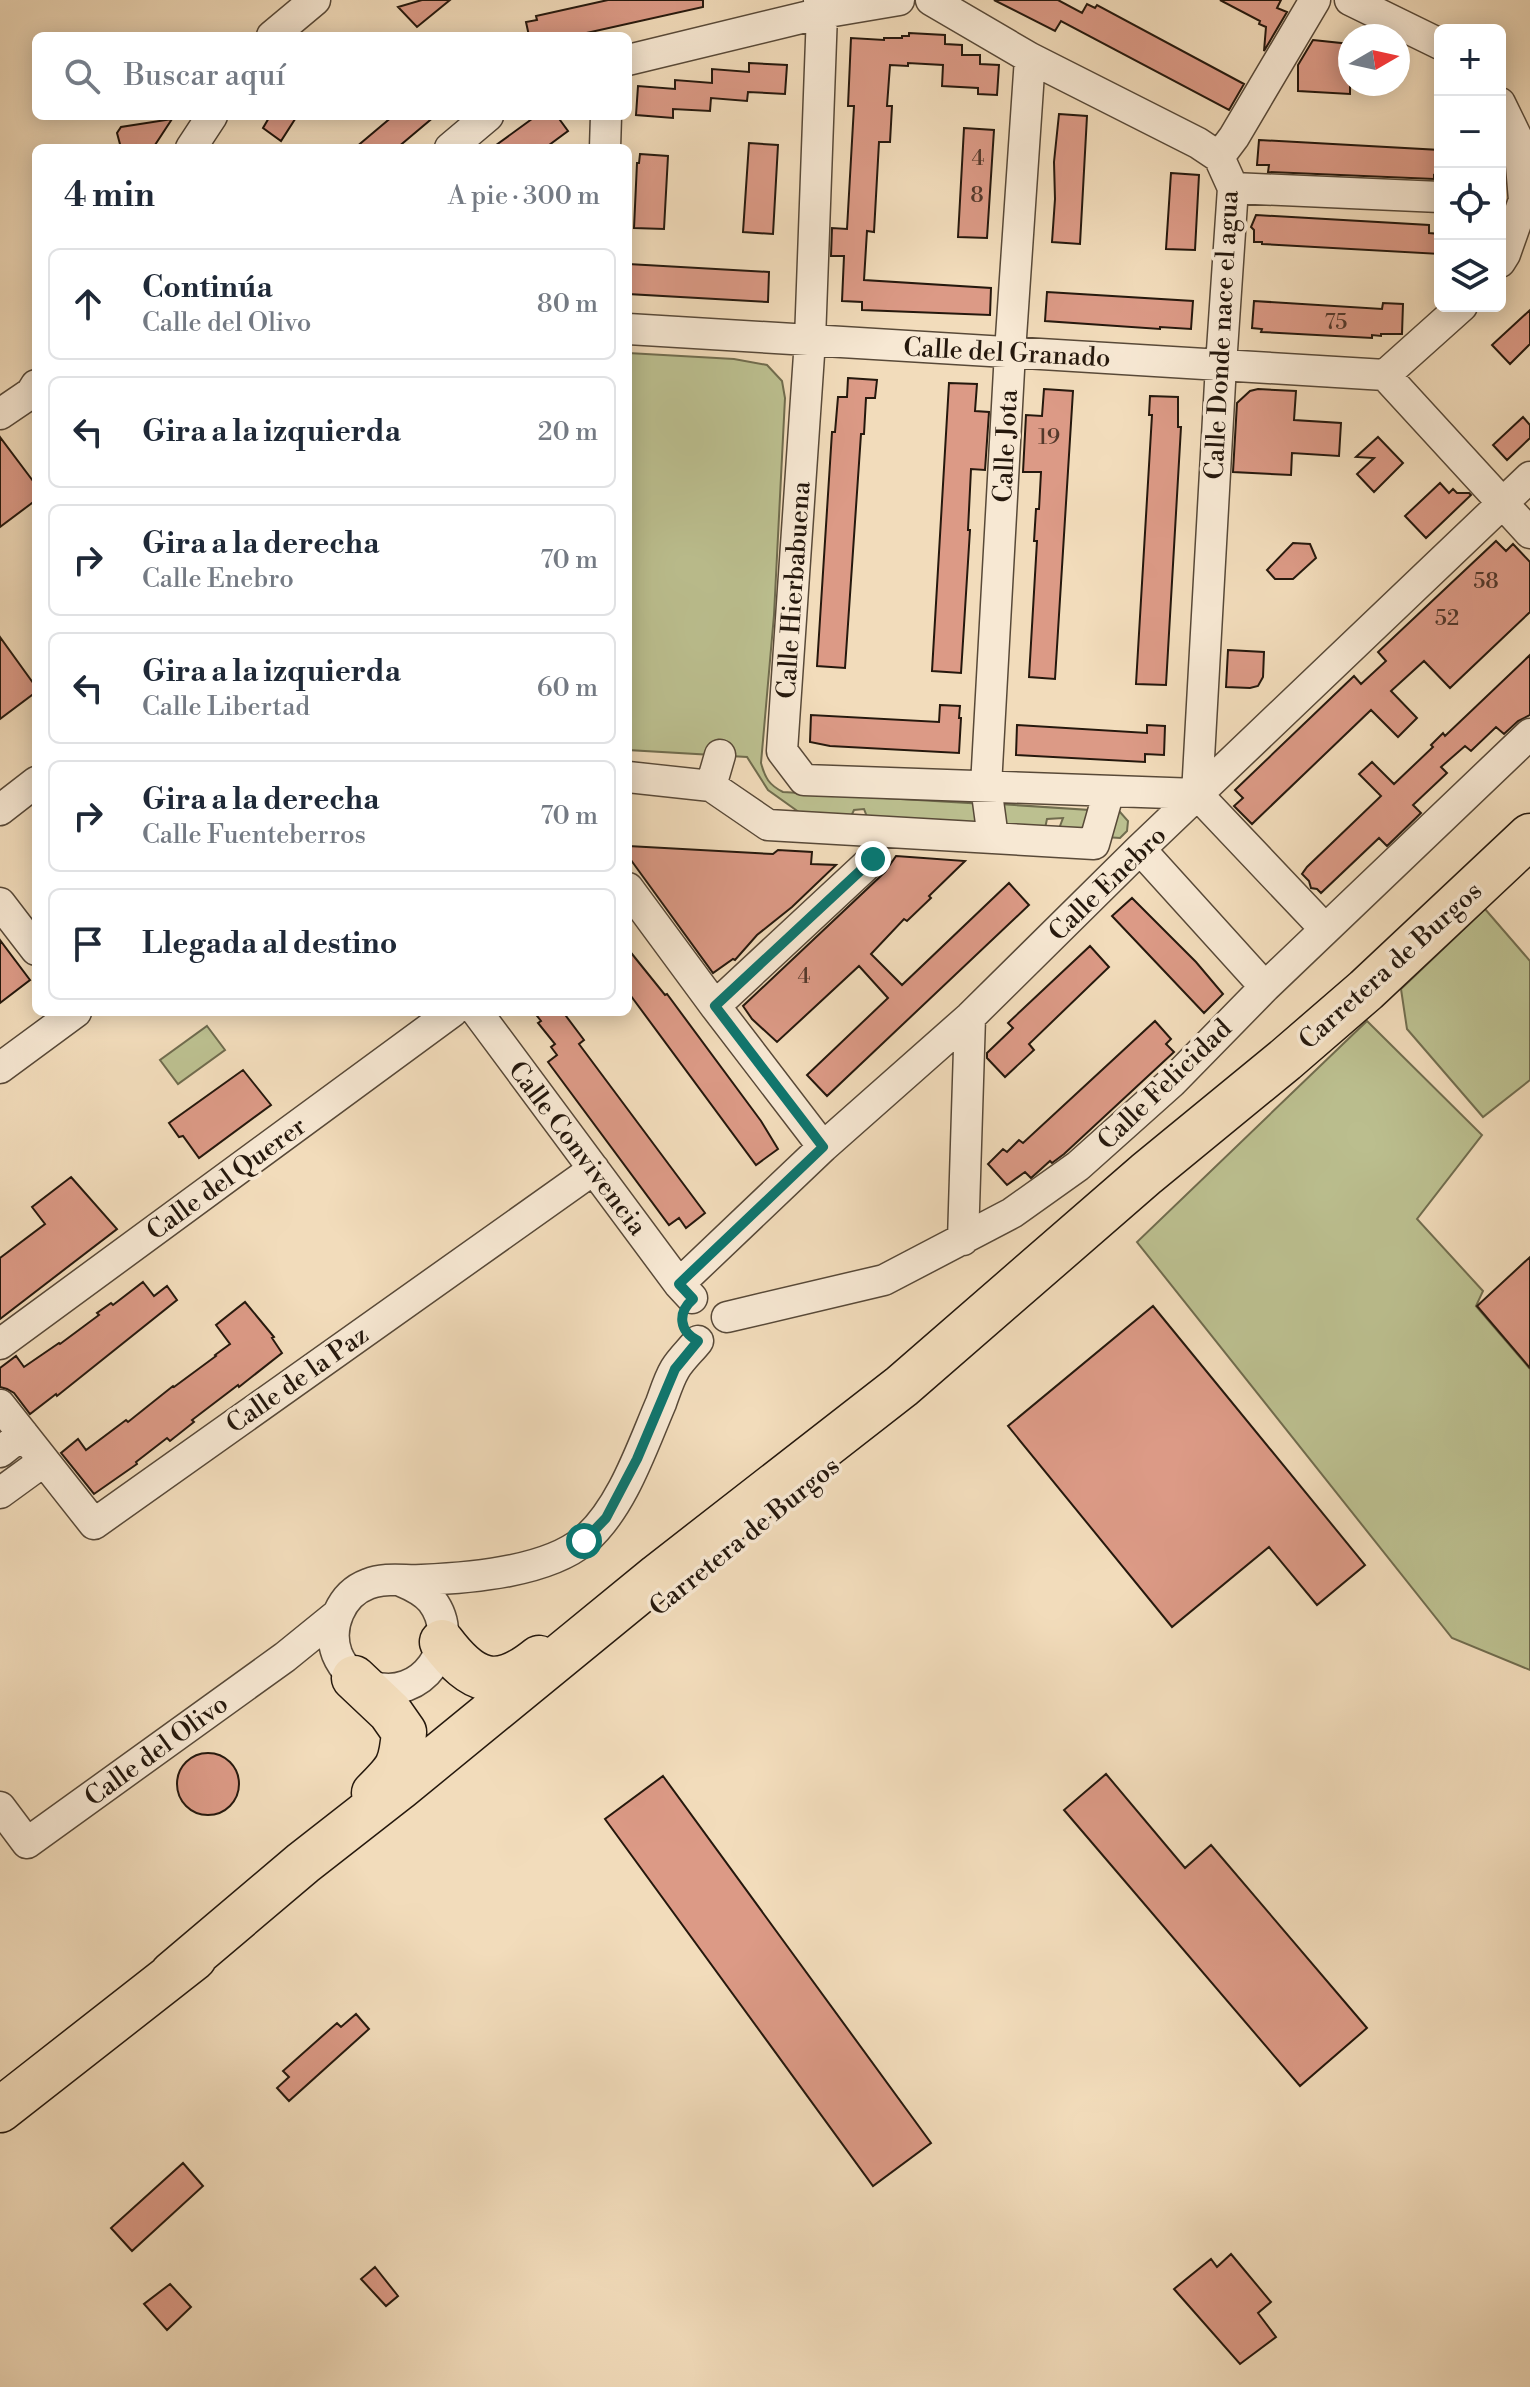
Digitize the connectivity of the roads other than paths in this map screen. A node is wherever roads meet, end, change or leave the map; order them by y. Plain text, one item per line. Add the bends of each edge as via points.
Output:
1 (315, 0) edge
2 (899, 0) edge
3 (931, 0) edge
4 (1315, 0) edge
5 (1350, 0) edge
6 (820, 7) edge
7 (277, 32) edge
8 (1434, 41) edge
9 (1030, 58) junction
10 (632, 59) edge
11 (1506, 115) edge
12 (209, 120) edge
13 (483, 120) edge
14 (606, 120) edge
15 (194, 144) edge
16 (455, 144) edge
17 (605, 144) edge
18 (1219, 157) junction
19 (1233, 188) junction
20 (1434, 197) edge
21 (1512, 200) edge
22 (1506, 246) edge
23 (1455, 312) edge
24 (632, 329) edge
25 (810, 340) junction
26 (1010, 352) junction
27 (1221, 365) junction
28 (1385, 375) junction
29 (32, 394) edge
30 (0, 414) edge
31 (1530, 477) edge
32 (1503, 503) junction
33 (1530, 533) edge
34 (1530, 734) edge
35 (720, 755) dead end
36 (632, 777) edge
37 (32, 785) edge
38 (711, 786) junction
39 (986, 786) junction
40 (1109, 791) junction
41 (1197, 794) junction
42 (0, 810) edge
43 (1530, 836) edge
44 (993, 838) junction
45 (1140, 849) junction
46 (873, 859) dead end
47 (632, 893) edge
48 (0, 903) edge
49 (1325, 929) junction
50 (32, 945) edge
51 (1265, 987) junction
52 (715, 1006) junction
53 (71, 1016) edge
54 (447, 1016) edge
55 (480, 1016) edge
56 (970, 1017) junction
57 (1285, 1060) junction
58 (0, 1068) edge
59 (823, 1147) junction
60 (594, 1169) junction
61 (963, 1240) junction
62 (686, 1291) junction
63 (727, 1317) junction
64 (698, 1341) junction
65 (0, 1344) edge
66 (902, 1386) junction
67 (0, 1405) edge
68 (12, 1443) edge
69 (44, 1461) junction
70 (0, 1493) edge
71 (461, 1578) junction
72 (401, 1581) junction
73 (338, 1614) junction
74 (441, 1629) junction
75 (285, 1657) junction
76 (346, 1667) junction
77 (0, 1807) edge
78 (303, 1863) junction
79 (172, 1974) junction
80 (0, 2110) edge

1 - 7 street
2 - 6 street
3 - 9 street, Calle Donde nace el agua
4 - 18 street
5 - 8 street
6 - 10 street
6 - 25 street, Calle Hierbabuena
9 - 18 street, Calle Donde nace el agua
9 - 26 street, Calle Jota
11 - 21 street via 1519,142
12 - 15 street
13 - 16 street
14 - 17 street
18 - 19 street, Calle Donde nace el agua
19 - 20 street
19 - 27 street, Calle Donde nace el agua
21 - 22 street
23 - 28 street
24 - 25 street, Calle del Granado
25 - 26 street, Calle del Granado
25 - 39 street, Calle Hierbabuena via 782,751 804,780
26 - 27 street, Calle del Granado
26 - 39 street, Calle Jota
27 - 28 street, Calle del Granado
27 - 41 street, Calle Donde nace el agua
28 - 32 street
29 - 30 street
31 - 32 street, Calle Enebro
32 - 33 street
32 - 41 street, Calle Enebro
34 - 49 street, Calle Felicidad
35 - 38 street
36 - 38 street
37 - 42 street
38 - 44 street via 768,825
39 - 40 street, Calle Hierbabuena
39 - 44 street, Calle Jota
40 - 41 street, Calle Hierbabuena
40 - 44 street via 1094,844
41 - 45 street, Calle Enebro
41 - 49 street
43 - 57 highway, Carretera de Burgos
45 - 51 street
45 - 56 street, Calle Enebro
46 - 52 street
47 - 52 street
48 - 50 street
49 - 51 street, Calle Felicidad
51 - 61 street, Calle Felicidad via 1172,1082 1078,1166
52 - 59 street
53 - 58 street
54 - 65 street, Calle del Querer
55 - 60 street, Calle Convivencia
56 - 59 street, Calle Enebro
56 - 61 street
57 - 66 highway, Carretera de Burgos
57 - 79 highway, Carretera de Burgos via 1019,1312 774,1515 377,1825
59 - 62 street, Calle Enebro
60 - 62 street, Calle Convivencia
60 - 69 street, Calle de la Paz via 94,1524
61 - 63 street, Calle Felicidad via 884,1280
62 - 63 street via 715,1299
62 - 64 street via 684,1330
63 - 64 street via 719,1336
64 - 71 street via 675,1369 606,1518 584,1541 548,1562
66 - 74 highway via 778,1466 521,1672 494,1680 473,1674 451,1654
66 - 78 highway, Carretera de Burgos
67 - 68 street
68 - 69 street, Calle de la Paz
69 - 70 street
71 - 72 street
71 - 74 street via 444,1595
72 - 73 street via 366,1584 351,1594
72 - 74 street via 431,1600
73 - 75 street, Calle del Olivo
73 - 76 street via 334,1643
74 - 76 street via 441,1651 433,1667 404,1687 370,1686
75 - 76 street via 309,1653
75 - 77 street, Calle del Olivo via 27,1843
76 - 78 highway via 404,1732 401,1760
78 - 79 highway, Carretera de Burgos
79 - 80 highway, Carretera de Burgos

